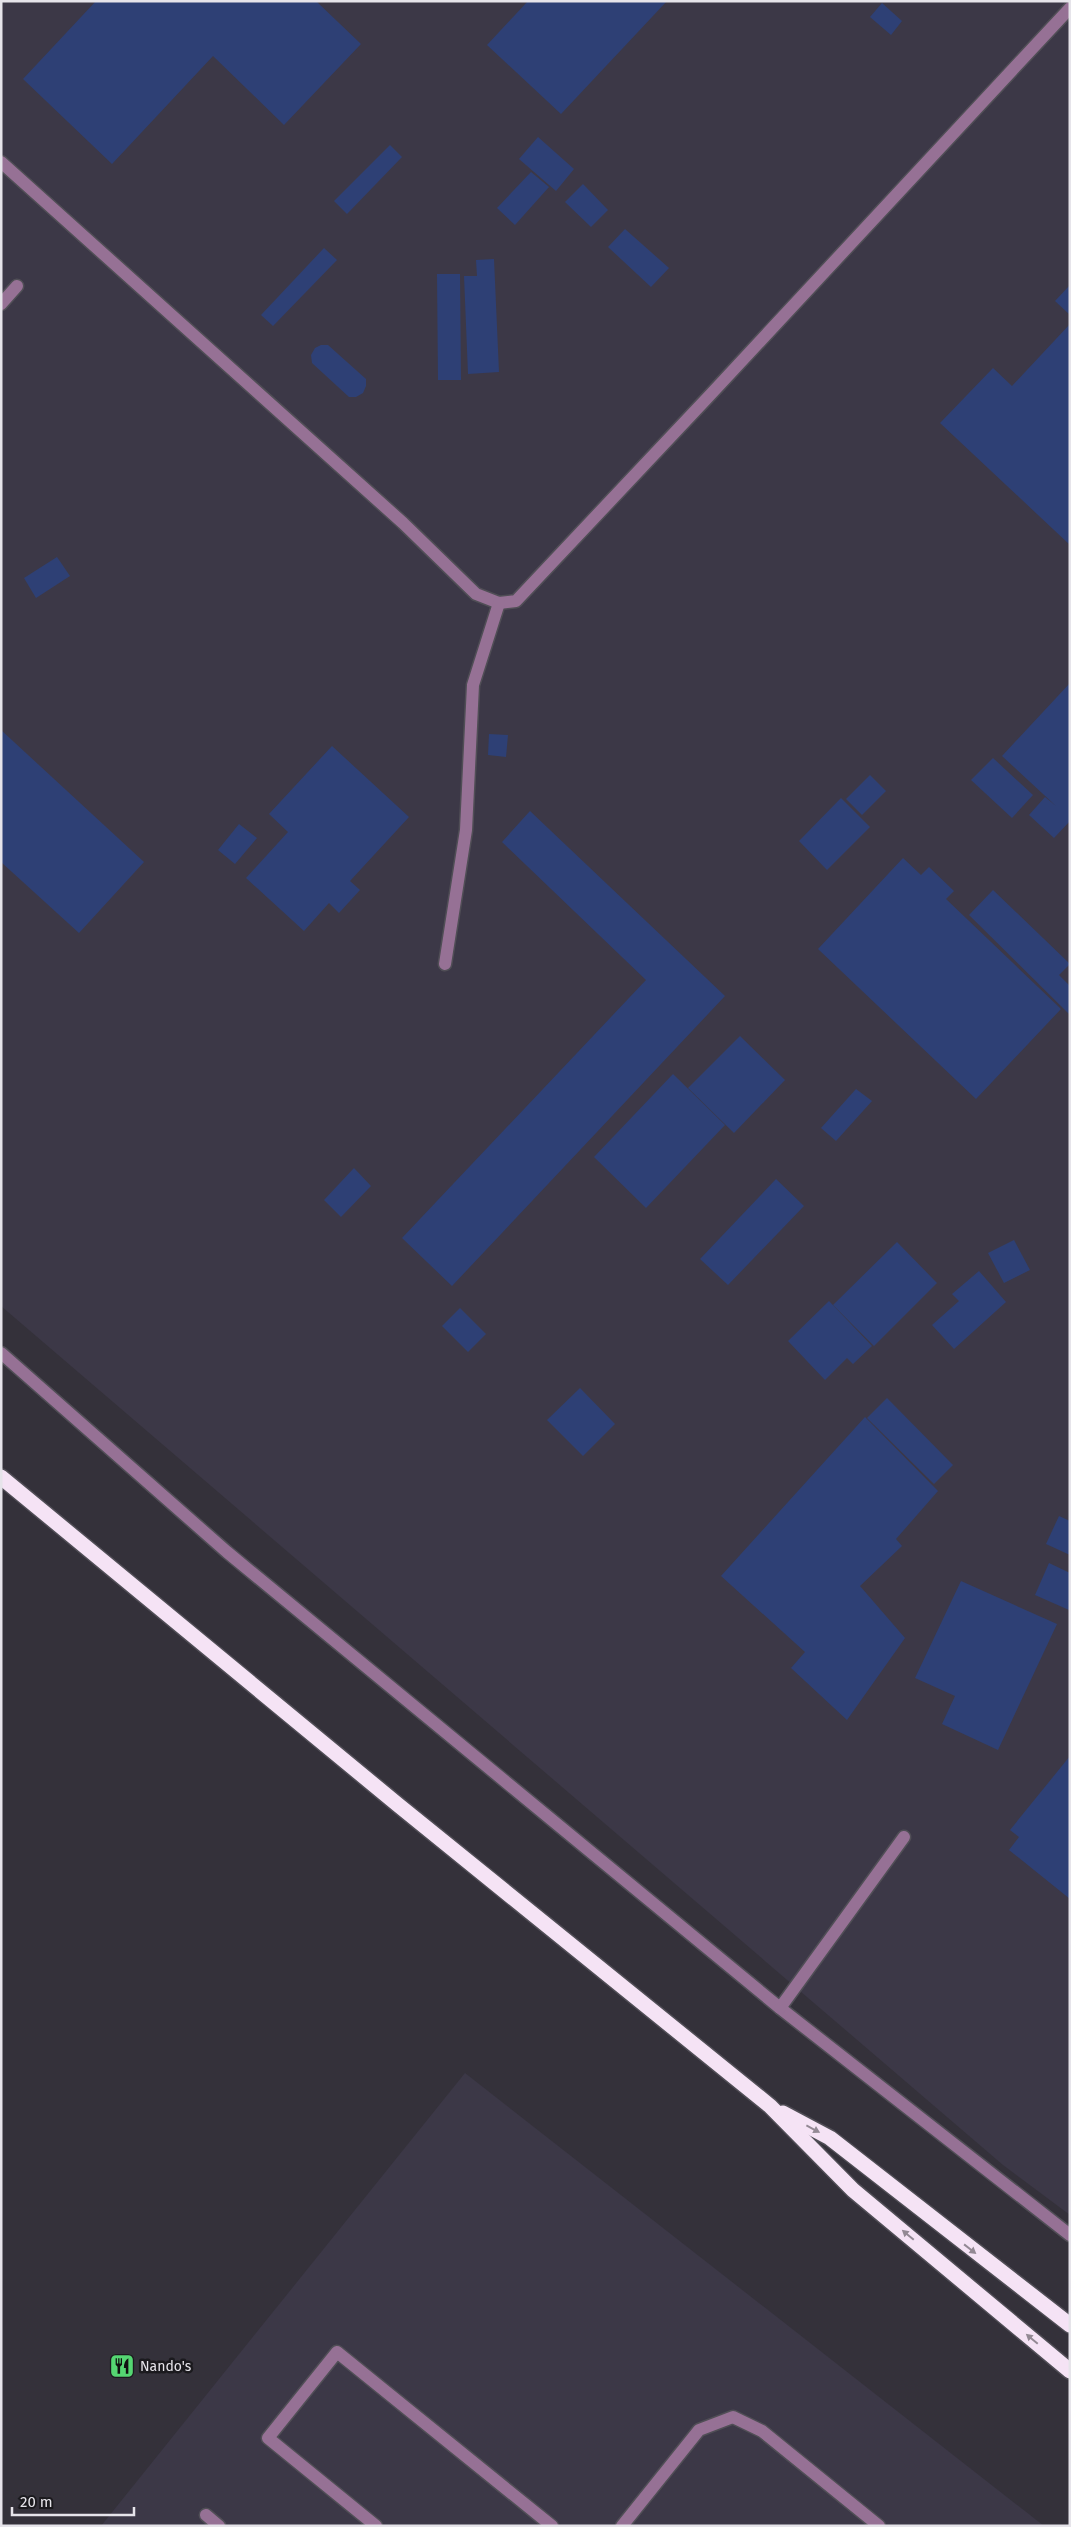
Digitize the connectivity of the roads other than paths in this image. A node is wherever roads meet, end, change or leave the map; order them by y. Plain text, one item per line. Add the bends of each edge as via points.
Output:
1 (1070, 8) edge
2 (1, 162) edge
3 (17, 286) dead end
4 (1, 304) edge
5 (499, 603) junction
6 (445, 964) dead end
7 (1, 1353) edge
8 (1, 1477) edge
9 (904, 1837) dead end
10 (780, 2008) junction
11 (770, 2106) junction
12 (1070, 2235) edge
13 (1070, 2326) edge
14 (1070, 2371) edge
15 (206, 2515) dead end
16 (219, 2526) edge
17 (376, 2526) edge
18 (552, 2526) edge
19 (622, 2526) edge
20 (879, 2526) edge

1 - 5 street via 516,601
2 - 5 street via 403,523 476,594
3 - 4 street
5 - 6 street via 473,685 466,830
7 - 10 street via 227,1552
8 - 11 highway
9 - 10 street
10 - 12 street
11 -> 13 highway via 830,2138
14 -> 11 highway via 853,2190
15 - 16 street
17 - 18 street via 268,2438 337,2352
19 - 20 street via 699,2430 733,2417 762,2431

